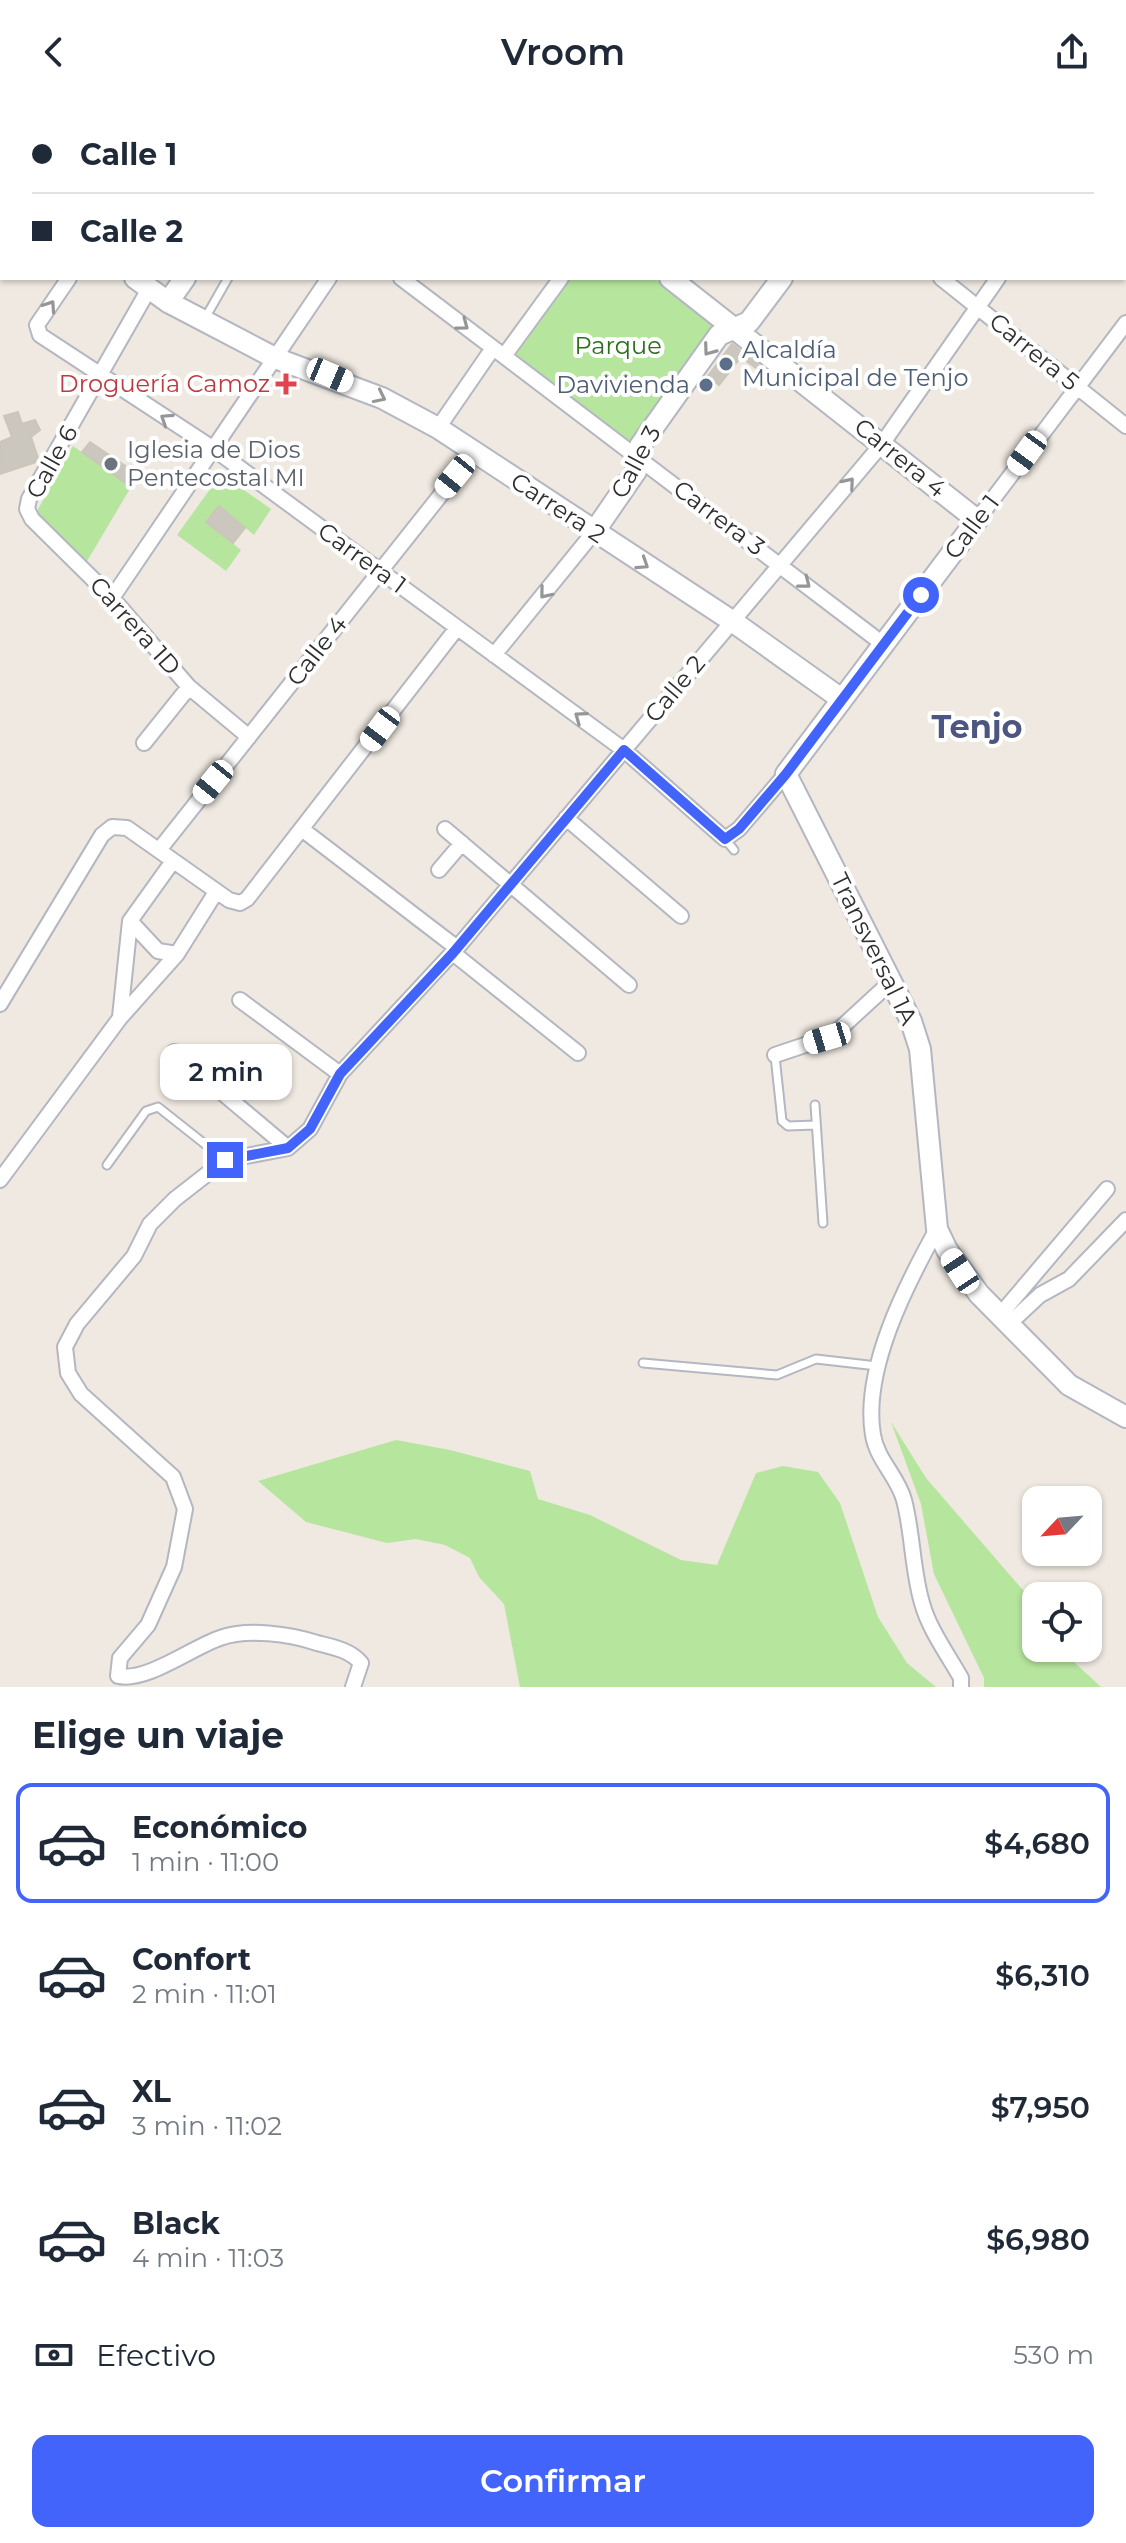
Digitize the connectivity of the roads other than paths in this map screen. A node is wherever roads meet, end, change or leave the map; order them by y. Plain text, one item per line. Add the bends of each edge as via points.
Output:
1 (68, 280) edge
2 (184, 280) edge
3 (227, 280) edge
4 (328, 280) edge
5 (404, 280) edge
6 (559, 280) edge
7 (673, 280) edge
8 (781, 280) edge
9 (944, 280) edge
10 (996, 280) edge
11 (142, 284) edge
12 (168, 302) junction
13 (977, 306) junction
14 (203, 322) junction
15 (1126, 323) edge
16 (735, 328) junction
17 (498, 352) junction
18 (275, 358) junction
19 (100, 376) junction
20 (1076, 386) junction
21 (1126, 426) edge
22 (438, 428) junction
23 (882, 444) junction
24 (214, 449) junction
25 (474, 453) junction
26 (638, 458) junction
27 (27, 509) joint
28 (977, 520) junction
29 (594, 532) junction
30 (781, 564) junction
31 (380, 571) junction
32 (112, 598) junction
33 (732, 621) junction
34 (457, 628) junction
35 (883, 644) junction
36 (494, 655) junction
37 (189, 687) junction
38 (840, 698) junction
39 (249, 737) junction
40 (144, 743) dead end
41 (624, 750) junction
42 (786, 774) junction
43 (566, 818) junction
44 (445, 829) dead end
45 (303, 830) junction
46 (462, 843) junction
47 (729, 845) joint
48 (159, 850) junction
49 (173, 861) junction
50 (439, 870) dead end
51 (509, 886) junction
52 (216, 892) junction
53 (681, 916) dead end
54 (130, 921) junction
55 (455, 950) junction
56 (177, 954) junction
57 (893, 980) junction
58 (629, 985) dead end
59 (240, 1000) dead end
60 (0, 1004) edge
61 (120, 1018) junction
62 (174, 1052) dead end
63 (578, 1053) dead end
64 (775, 1055) joint
65 (340, 1074) junction
66 (815, 1105) dead end
67 (816, 1125) junction
68 (288, 1148) junction
69 (225, 1160) junction
70 (107, 1165) dead end
71 (0, 1180) edge
72 (1107, 1189) dead end
73 (1126, 1220) edge
74 (823, 1223) dead end
75 (937, 1229) junction
76 (1004, 1320) junction
77 (643, 1363) dead end
78 (877, 1366) junction
79 (1126, 1417) edge
80 (353, 1687) edge
81 (961, 1687) edge

19 -> 1 street, Carrera 1 via 40,335 37,325
2 - 12 main road
3 - 14 lane
4 - 18 street
5 -> 17 street, Carrera 3
6 - 17 street
7 - 16 main road, Carrera 4
8 - 16 main road, Calle 3 via 754,317
9 - 13 street, Carrera 5
10 - 13 street, Calle 2
11 - 12 main road, Carrera 2
11 - 19 street, Calle 6
12 - 14 main road, Carrera 2
13 - 20 street, Carrera 5
13 - 23 street, Calle 2
14 - 18 main road, Carrera 2
15 - 20 street, Calle 1
16 - 23 main road, Carrera 4
16 -> 26 main road, Calle 3 via 719,335 640,446
17 - 22 street
17 - 26 street, Carrera 3
18 -> 22 main road, Carrera 2 via 382,398
18 - 24 street
24 -> 19 street, Carrera 1
19 - 27 street, Calle 6
20 - 21 street, Carrera 5
20 - 28 street, Calle 1
22 - 25 main road, Carrera 2
23 - 28 main road, Carrera 4
30 -> 23 street, Calle 2
24 - 31 street, Carrera 1
24 - 32 street
25 - 29 main road, Carrera 2
25 - 31 street, Calle 4
26 - 29 main road, Calle 3 via 636,471
26 - 30 street, Carrera 3
27 - 32 street, Carrera 1D
28 - 35 main road, Calle 1
29 -> 33 main road, Carrera 2
29 -> 36 street, Calle 3
30 - 33 street, Calle 2
30 -> 35 street, Carrera 3
31 - 34 street, Carrera 1
31 - 39 street, Calle 4
32 - 37 street, Carrera 1D
33 - 38 main road, Carrera 2
33 - 41 street, Calle 2
34 - 36 street, Carrera 1
34 - 45 street
35 - 38 main road, Calle 1
41 -> 36 street, Carrera 1
37 - 39 street, Carrera 1D
37 - 40 street
38 - 42 main road, Calle 1
39 - 48 street, Calle 4
41 - 43 street, Calle 2
41 - 47 street, Carrera 1
42 - 47 street, Calle 1
42 - 57 main road, Transversal 1A
43 - 51 street, Calle 2
43 - 53 street
44 - 46 street
45 - 52 street via 240,903
45 - 55 street
46 - 50 street
46 - 51 street
48 - 49 street
48 - 60 street via 121,825 102,835
49 - 52 street
49 - 54 street
51 - 55 street, Calle 2
51 - 58 street
52 - 56 street
54 - 56 street via 158,951
54 - 61 street
55 - 63 street
55 - 65 street, Calle 2
56 - 61 street
57 - 64 street via 832,1036
57 - 75 main road, Transversal 1A via 920,1049
59 - 65 street
61 - 71 street
62 - 68 street
64 - 67 lane via 782,1121 788,1126
65 - 68 street, Calle 2 via 310,1129
66 - 67 lane
67 - 74 lane
68 - 69 street
69 - 70 lane via 158,1107 146,1111
69 - 80 street via 150,1224 134,1256 77,1324 65,1347 68,1373 81,1394 173,1477 185,1509 174,1567 148,1625 120,1658 118,1676 143,1673 239,1634 303,1638 354,1654 361,1663
72 - 76 street
73 - 76 street via 1069,1279
75 - 76 main road via 960,1271
75 - 78 street
76 - 79 main road via 1069,1385
77 - 78 lane via 777,1375 816,1359
78 - 81 street via 871,1386 872,1434 877,1453 903,1496 922,1604

